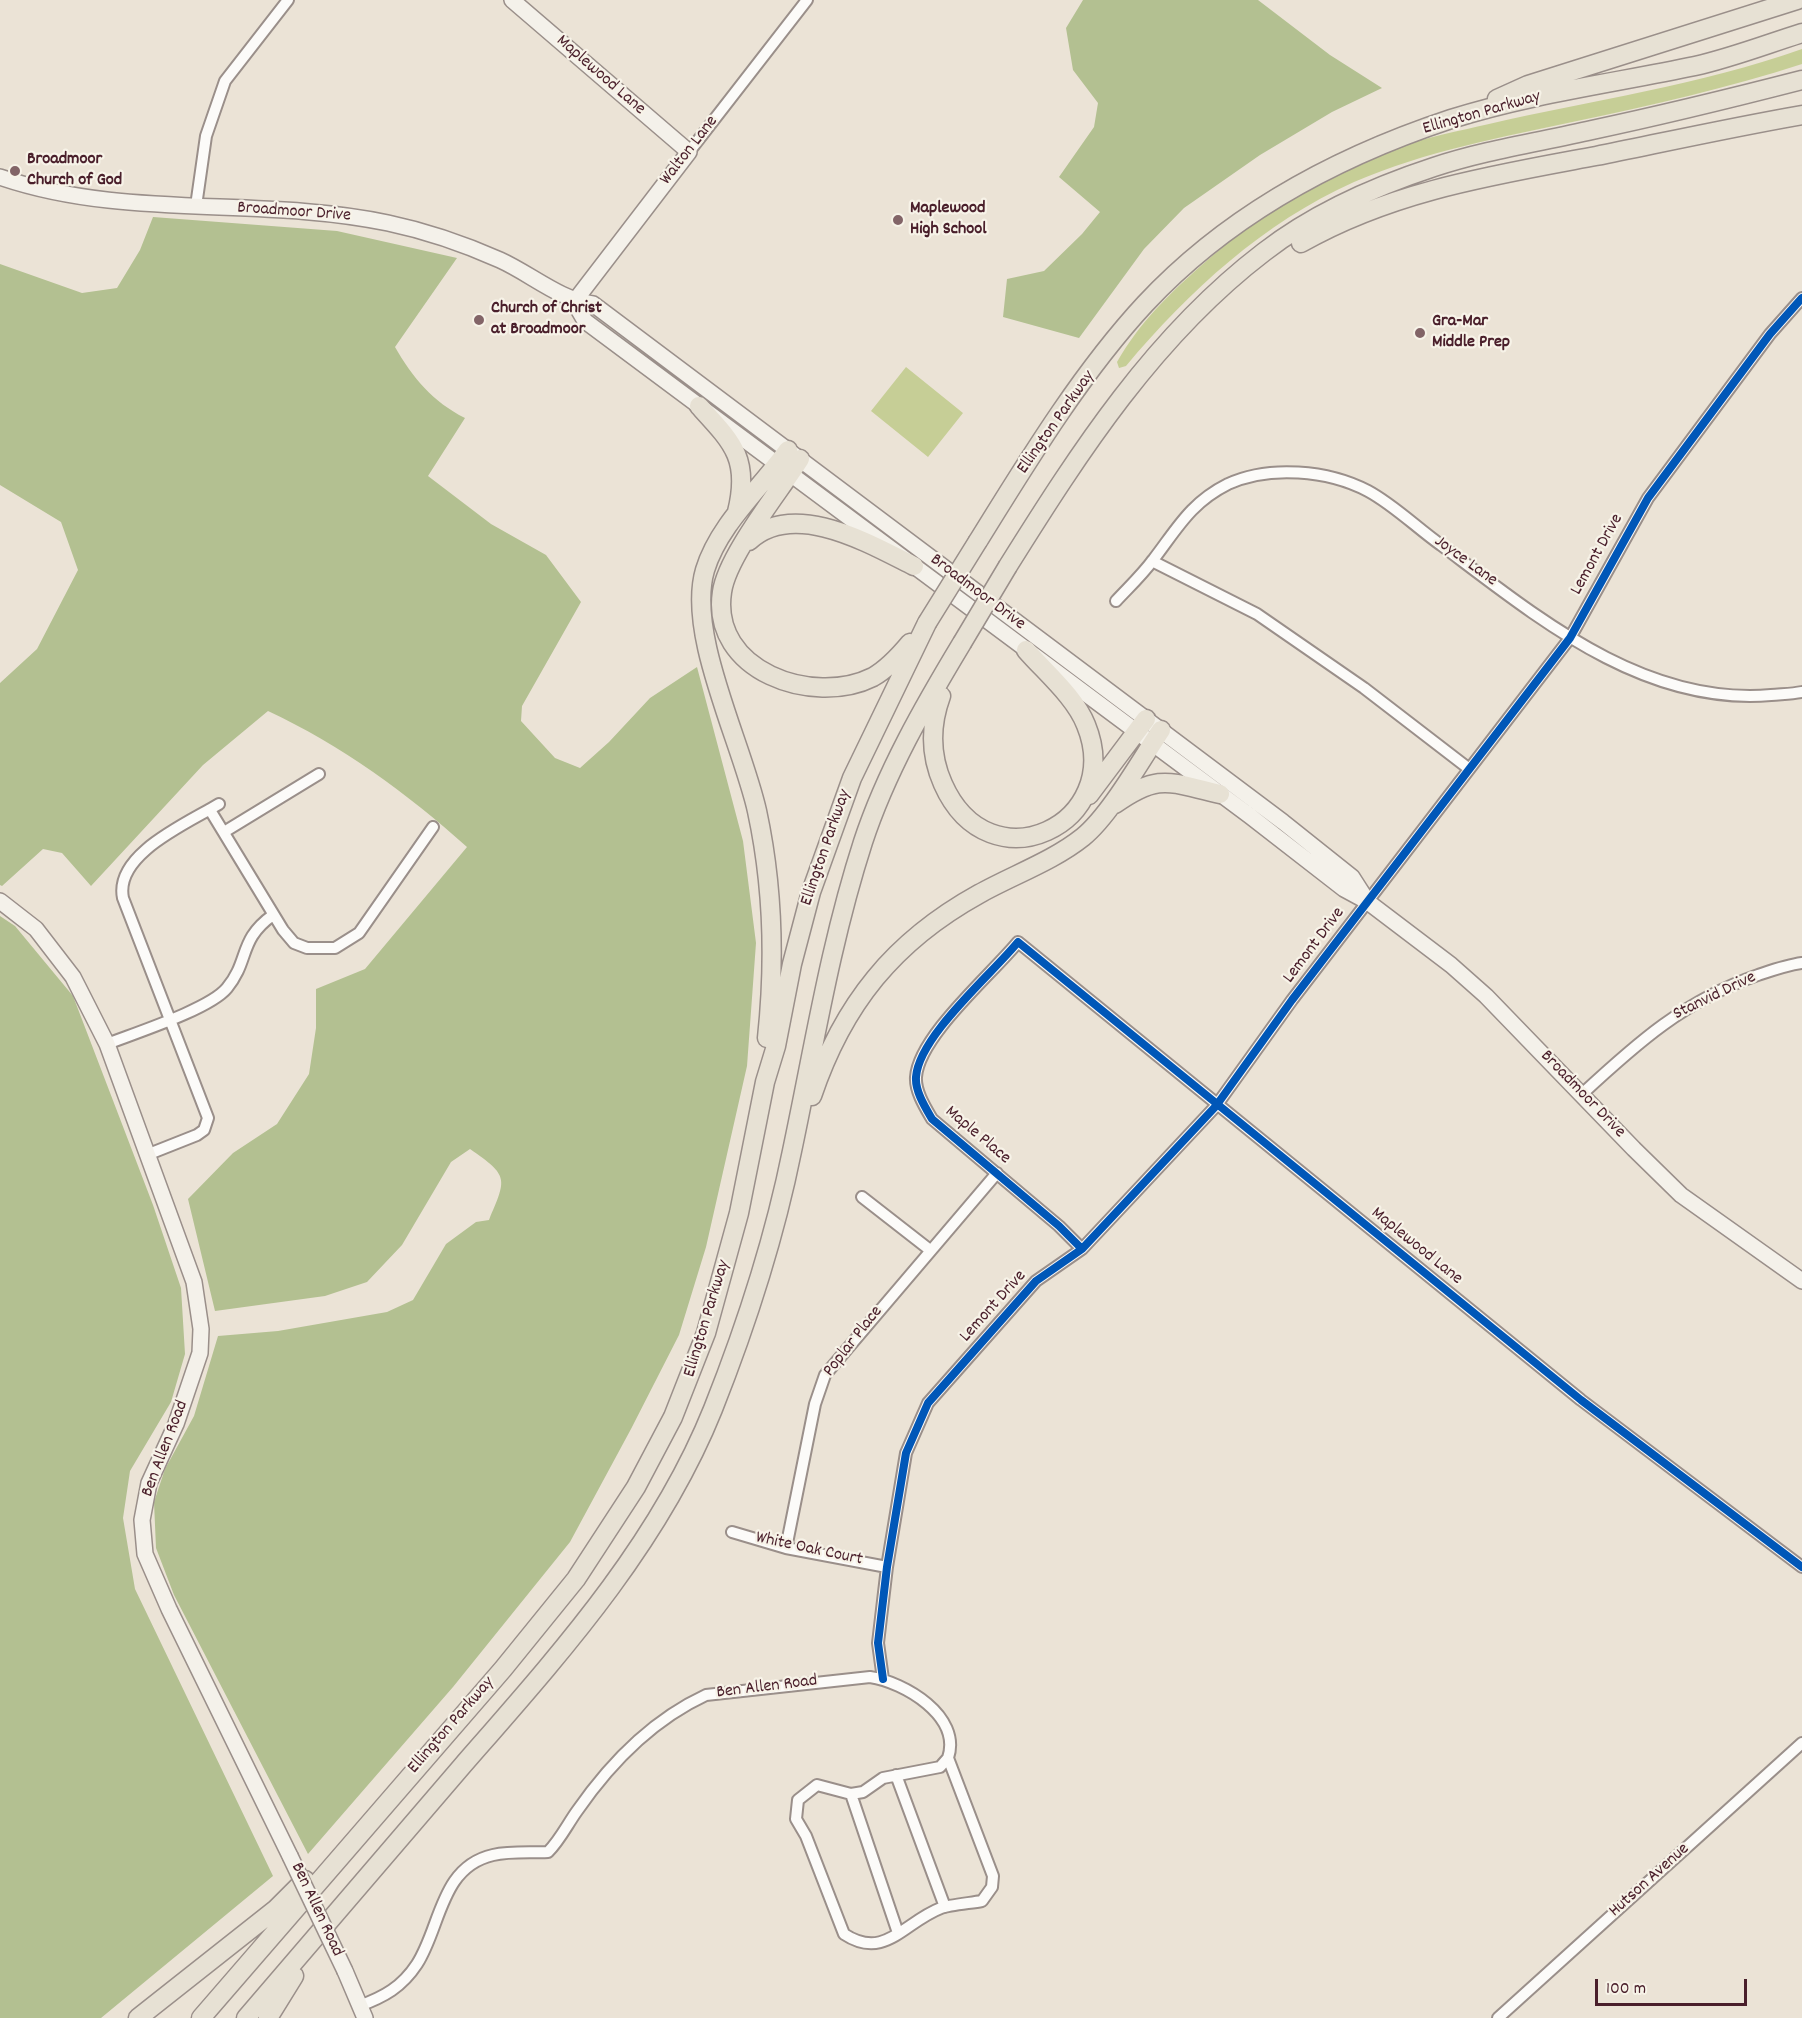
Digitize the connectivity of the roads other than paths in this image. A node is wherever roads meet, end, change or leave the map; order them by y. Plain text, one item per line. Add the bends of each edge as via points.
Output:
1 (288, 0) edge
2 (512, 0) edge
3 (807, 0) edge
4 (1797, 0) edge
5 (1802, 33) edge
6 (1802, 80) edge
7 (1802, 115) edge
8 (1452, 119) junction
9 (689, 152) junction
10 (0, 177) edge
11 (196, 206) junction
12 (1802, 298) edge
13 (574, 302) junction
14 (1192, 315) junction
15 (699, 406) junction
16 (789, 462) junction
17 (736, 516) junction
18 (743, 546) junction
19 (1152, 561) junction
20 (914, 566) junction
21 (1116, 601) dead end
22 (927, 623) junction
23 (1570, 638) junction
24 (962, 643) junction
25 (1026, 650) junction
26 (1802, 692) edge
27 (1149, 731) junction
28 (1468, 768) junction
29 (319, 774) dead end
30 (1220, 794) junction
31 (1108, 809) junction
32 (1076, 810) junction
33 (433, 827) dead end
34 (224, 832) junction
35 (0, 901) edge
36 (1368, 902) junction
37 (273, 915) junction
38 (1018, 942) joint
39 (1802, 963) edge
40 (170, 1018) junction
41 (107, 1044) junction
42 (765, 1082) junction
43 (1581, 1095) junction
44 (1216, 1106) junction
45 (149, 1154) junction
46 (792, 1154) junction
47 (997, 1173) junction
48 (862, 1197) dead end
49 (1082, 1249) junction
50 (930, 1250) junction
51 (1802, 1281) edge
52 (732, 1532) dead end
53 (786, 1548) junction
54 (887, 1567) junction
55 (1802, 1567) edge
56 (883, 1679) junction
57 (1802, 1743) edge
58 (948, 1758) junction
59 (896, 1775) junction
60 (392, 1794) junction
61 (851, 1794) junction
62 (373, 1870) junction
63 (945, 1907) junction
64 (898, 1933) junction
65 (362, 2012) edge
66 (138, 2018) edge
67 (201, 2018) edge
68 (246, 2018) edge
69 (268, 2018) edge
70 (1498, 2018) edge

1 - 11 street via 225,81 206,136
2 - 9 main road, Maplewood Lane
3 - 9 street, Walton Lane
4 - 8 highway via 1528,85
5 - 8 highway, Ellington Parkway via 1698,65
6 - 14 highway, Ellington Parkway via 1487,153 1404,178 1332,211 1264,252
7 - 14 highway via 1415,194 1338,222 1267,263
8 - 22 highway, Ellington Parkway, bridge via 1308,180 1236,223 1193,258 1145,305 1052,427
9 - 13 main road, Walton Lane
10 - 11 main road, Broadmoor Drive via 59,193
11 - 13 main road, Broadmoor Drive via 342,214 434,234 501,261
12 - 23 street, Lemont Drive via 1770,334 1648,498
13 - 15 main road, Broadmoor Drive via 585,321
13 - 16 main road, Broadmoor Drive via 593,304
14 - 24 highway, Ellington Parkway, bridge via 1093,435
15 - 16 main road, Broadmoor Drive
15 - 17 highway via 737,452 743,479
16 - 17 highway
16 - 18 highway
16 - 20 main road, Broadmoor Drive
16 - 27 main road, Broadmoor Drive
17 - 42 highway via 705,568 700,612 705,642 748,775 767,875 772,962
18 - 20 highway via 774,528 812,525 844,533
18 - 22 highway via 724,580 722,618 734,644 749,663 794,685 844,686 874,676 900,655
19 - 21 street, Joyce Lane
19 - 23 street, Joyce Lane via 1180,520 1201,500 1229,484 1259,474 1297,471 1368,491
19 - 28 street via 1257,614 1364,688
20 - 25 main road, Broadmoor Drive
22 - 42 highway, Ellington Parkway via 866,746 830,833 800,929
23 - 26 street, Joyce Lane via 1632,670 1702,693 1750,697
23 - 28 street, Lemont Drive
24 - 32 highway via 932,726 936,761 951,800 980,830 1010,840 1039,835
24 - 46 highway, Ellington Parkway via 899,758 864,840 823,988
25 - 27 main road, Broadmoor Drive
25 - 32 highway via 1078,711 1089,735 1093,764 1088,788
27 - 30 main road, Broadmoor Drive
27 - 31 highway
27 - 32 highway
27 - 36 main road, Broadmoor Drive via 1352,877
28 - 36 street, Lemont Drive
29 - 34 street
30 - 31 highway via 1180,783 1155,783
30 - 36 main road, Broadmoor Drive via 1344,889
31 - 46 highway via 1082,838 942,916 883,966 837,1034
33 - 37 street via 359,933 335,948 307,948 294,943
34 - 37 street
34 - 40 street via 215,807 138,855 122,884 123,898
35 - 41 main road, Ben Allen Road via 52,947 73,977
36 - 43 main road, Broadmoor Drive via 1419,938 1477,988
36 - 44 street, Lemont Drive
37 - 40 street via 250,936 227,988 211,1001
38 - 44 street, Maplewood Lane
38 - 47 street, Maple Place via 922,1052 916,1078 922,1103 932,1119
39 - 43 street, Stanvid Drive via 1737,982 1696,1002 1665,1022
40 - 41 street
40 - 45 street via 208,1118 207,1125 197,1135
41 - 45 main road, Ben Allen Road
42 - 60 highway, Ellington Parkway via 739,1213 716,1297 673,1417 636,1487 576,1579 503,1669
43 - 51 main road, Broadmoor Drive via 1682,1195
44 - 49 street, Lemont Drive
44 - 55 street, Maplewood Lane via 1581,1400
45 - 65 main road, Ben Allen Road, bridge via 195,1282 201,1329 200,1353 189,1392 149,1483 142,1520 145,1554
46 - 62 highway, Ellington Parkway via 764,1263 737,1344 711,1414 669,1498 609,1592
47 - 49 street, Maple Place
47 - 50 street, Poplar Place
48 - 50 street
49 - 54 street, Lemont Drive via 1036,1281 928,1403 906,1453
50 - 53 street, Poplar Place via 825,1375 815,1404
52 - 53 street, White Oak Court
53 - 54 street, White Oak Court
54 - 56 street, Lemont Drive via 878,1643
56 - 58 street, Ben Allen Road via 920,1698 942,1718 950,1739
56 - 65 street, Ben Allen Road via 758,1688 706,1695 685,1705 640,1736 548,1852 492,1855 455,1879 417,1964 387,1996
57 - 70 street, Hutson Avenue
58 - 59 street via 940,1767
58 - 63 street, Ben Allen Road via 993,1876 992,1887 982,1901
59 - 61 street
59 - 63 street
60 - 66 highway via 276,1909
60 - 67 highway, Ellington Parkway
61 - 64 street
61 - 64 street via 817,1785 798,1800 796,1819 844,1934 872,1945
62 - 68 highway, Ellington Parkway
62 - 69 highway
63 - 64 street

